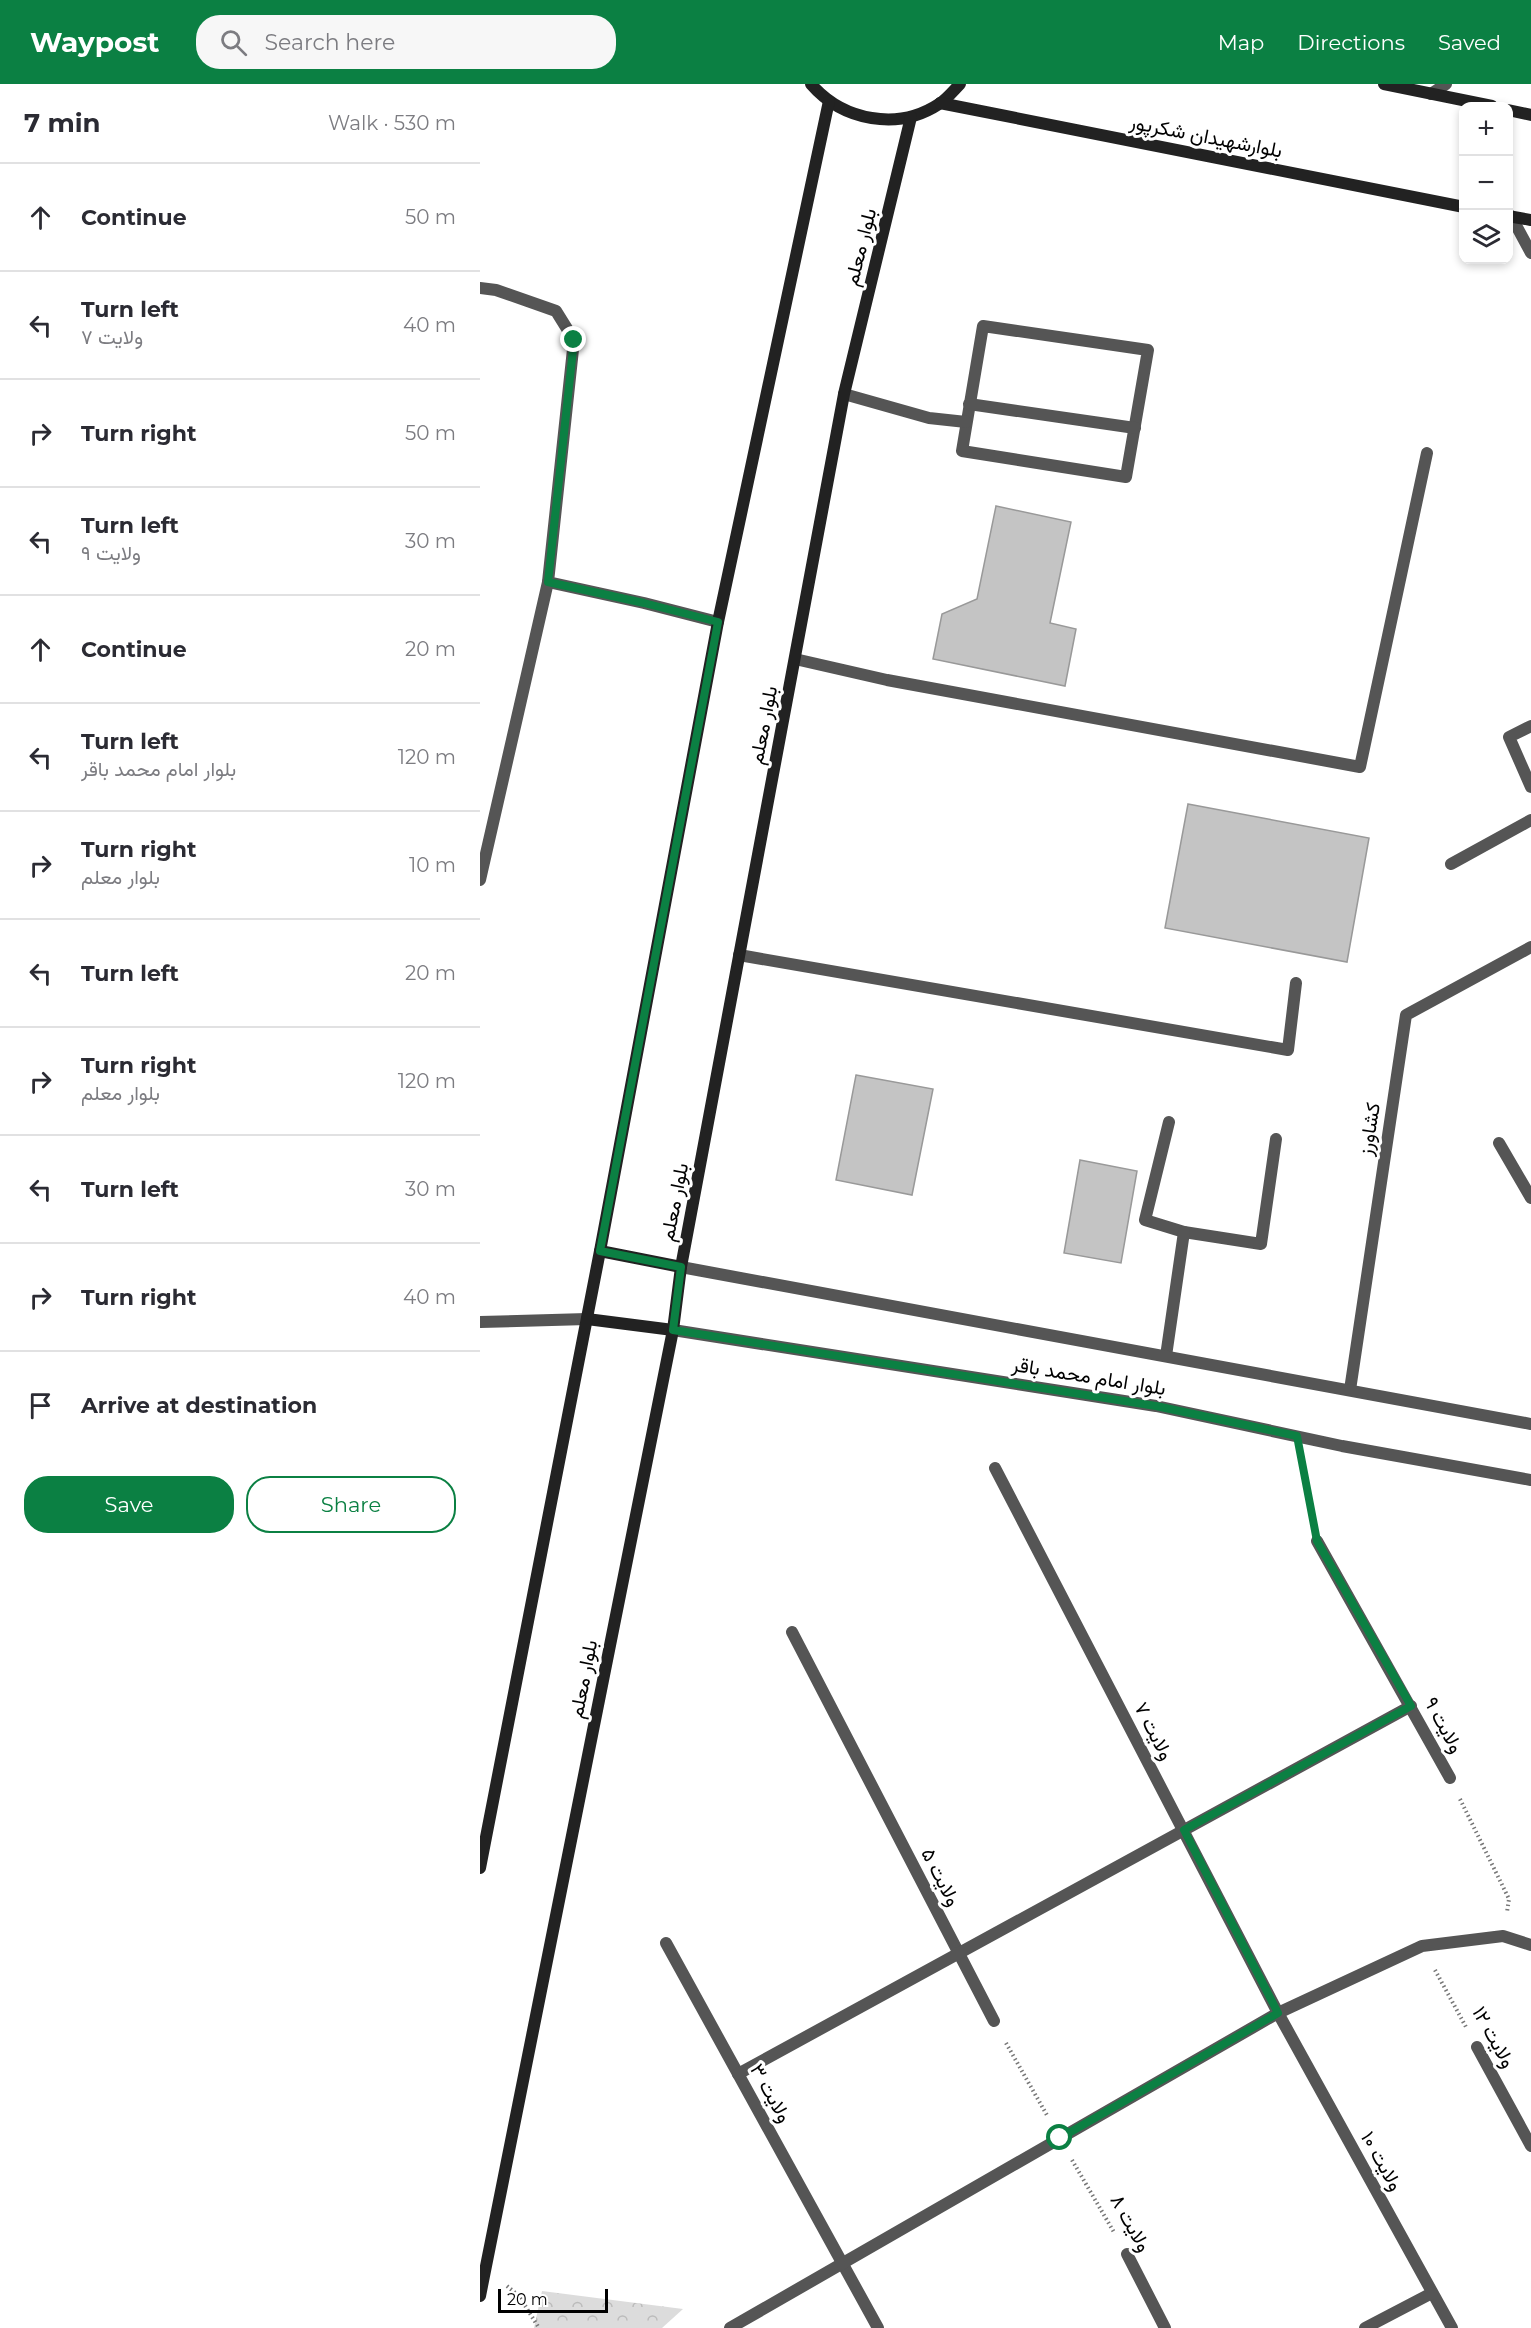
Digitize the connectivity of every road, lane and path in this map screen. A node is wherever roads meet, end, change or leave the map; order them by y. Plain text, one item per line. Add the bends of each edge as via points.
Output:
1 (811, 84) edge
2 (960, 84) edge
3 (1384, 84) edge
4 (1446, 84) edge
5 (1431, 94) junction
6 (829, 101) junction
7 (1472, 102) edge
8 (940, 103) junction
9 (1513, 111) edge
10 (1531, 114) edge
11 (911, 117) junction
12 (1459, 206) edge
13 (1513, 217) edge
14 (1531, 220) edge
15 (1513, 221) edge
16 (1531, 253) edge
17 (480, 288) edge
18 (844, 394) junction
19 (969, 404) junction
20 (966, 422) junction
21 (1135, 428) junction
22 (1427, 453) dead end
23 (548, 582) junction
24 (718, 622) junction
25 (795, 659) junction
26 (1531, 726) edge
27 (1531, 787) edge
28 (1531, 820) edge
29 (1451, 864) dead end
30 (480, 880) edge
31 (1531, 947) edge
32 (739, 955) junction
33 (1296, 984) dead end
34 (1169, 1122) dead end
35 (1276, 1139) dead end
36 (1499, 1143) dead end
37 (1531, 1198) edge
38 (1184, 1232) junction
39 (600, 1251) junction
40 (681, 1267) junction
41 (587, 1319) junction
42 (480, 1322) edge
43 (673, 1330) junction
44 (1166, 1356) junction
45 (1350, 1390) junction
46 (1531, 1424) edge
47 (1297, 1436) junction
48 (995, 1468) dead end
49 (1531, 1480) edge
50 (1317, 1541) joint
51 (792, 1632) dead end
52 (1411, 1706) junction
53 (1450, 1778) joint
54 (1184, 1830) junction
55 (480, 1868) edge
56 (1503, 1936) junction
57 (666, 1943) dead end
58 (1531, 1945) edge
59 (1422, 1946) junction
60 (958, 1953) junction
61 (1278, 2013) junction
62 (994, 2021) joint
63 (1477, 2047) joint
64 (738, 2074) junction
65 (1060, 2138) junction
66 (1531, 2146) edge
67 (1126, 2254) joint
68 (842, 2263) junction
69 (485, 2268) junction
70 (1432, 2293) junction
71 (480, 2296) edge
72 (539, 2328) edge
73 (730, 2328) edge
74 (878, 2328) edge
75 (1165, 2328) edge
76 (1365, 2328) edge
77 (1452, 2328) edge

1 - 6 main road
2 - 8 main road
3 - 5 main road
4 - 5 street
5 - 7 main road
6 - 11 main road via 854,115 884,120
6 - 24 main road
8 - 11 main road
8 - 12 main road, بلوارشهیدان شکرپور
9 - 10 main road
11 - 18 main road, بلوار معلم
13 - 14 main road
15 - 16 street
17 - 23 street via 556,310 574,340
18 - 20 street via 929,418
18 - 25 main road, بلوار معلم
19 - 20 street
19 - 21 street
19 - 21 street via 983,326 1148,350
20 - 21 street via 962,451 1126,477
22 - 25 street via 1360,767 899,682
23 - 24 street
23 - 30 street
24 - 39 main road
25 - 32 main road, بلوار معلم
26 - 27 street via 1509,737
28 - 29 street
31 - 45 street, کشاورز via 1406,1015
32 - 33 street via 1288,1050
32 - 40 main road, بلوار معلم
34 - 38 street via 1145,1220
35 - 38 street via 1261,1244
36 - 37 street
38 - 44 street
39 - 40 main road
39 - 41 main road
40 - 43 main road, بلوار معلم
40 - 44 street, بلوار امام محمد باقر
41 - 42 street
41 - 43 main road
41 - 55 main road
43 - 47 street, بلوار امام محمد باقر via 1156,1406
43 - 69 main road, بلوار معلم
44 - 45 street, بلوار امام محمد باقر
45 - 46 street, بلوار امام محمد باقر
47 - 49 street, بلوار امام محمد باقر
47 - 50 path
48 - 54 street, ولایت ۷
50 - 52 street, ولایت ۹
51 - 60 street, ولایت ۵
52 - 53 street, ولایت ۹
52 - 54 street
53 - 56 path, ولایت ۹ via 1509,1899
54 - 60 street
54 - 61 street, ولایت ۷
56 - 58 street
56 - 59 street
57 - 64 street, ولایت ۳
59 - 61 street
59 - 63 path, ولایت ۱۲
60 - 62 street, ولایت ۵
60 - 64 street
61 - 65 street
61 - 70 street, ولایت ۱۰
62 - 65 path
63 - 66 street, ولایت ۱۲
64 - 68 street, ولایت ۳
65 - 67 path, ولایت ۸
65 - 68 street
67 - 75 street, ولایت ۸
68 - 73 street
68 - 74 street, ولایت ۳
69 - 71 main road, بلوار معلم
69 - 72 path via 519,2296
70 - 76 street
70 - 77 street, ولایت ۱۰

